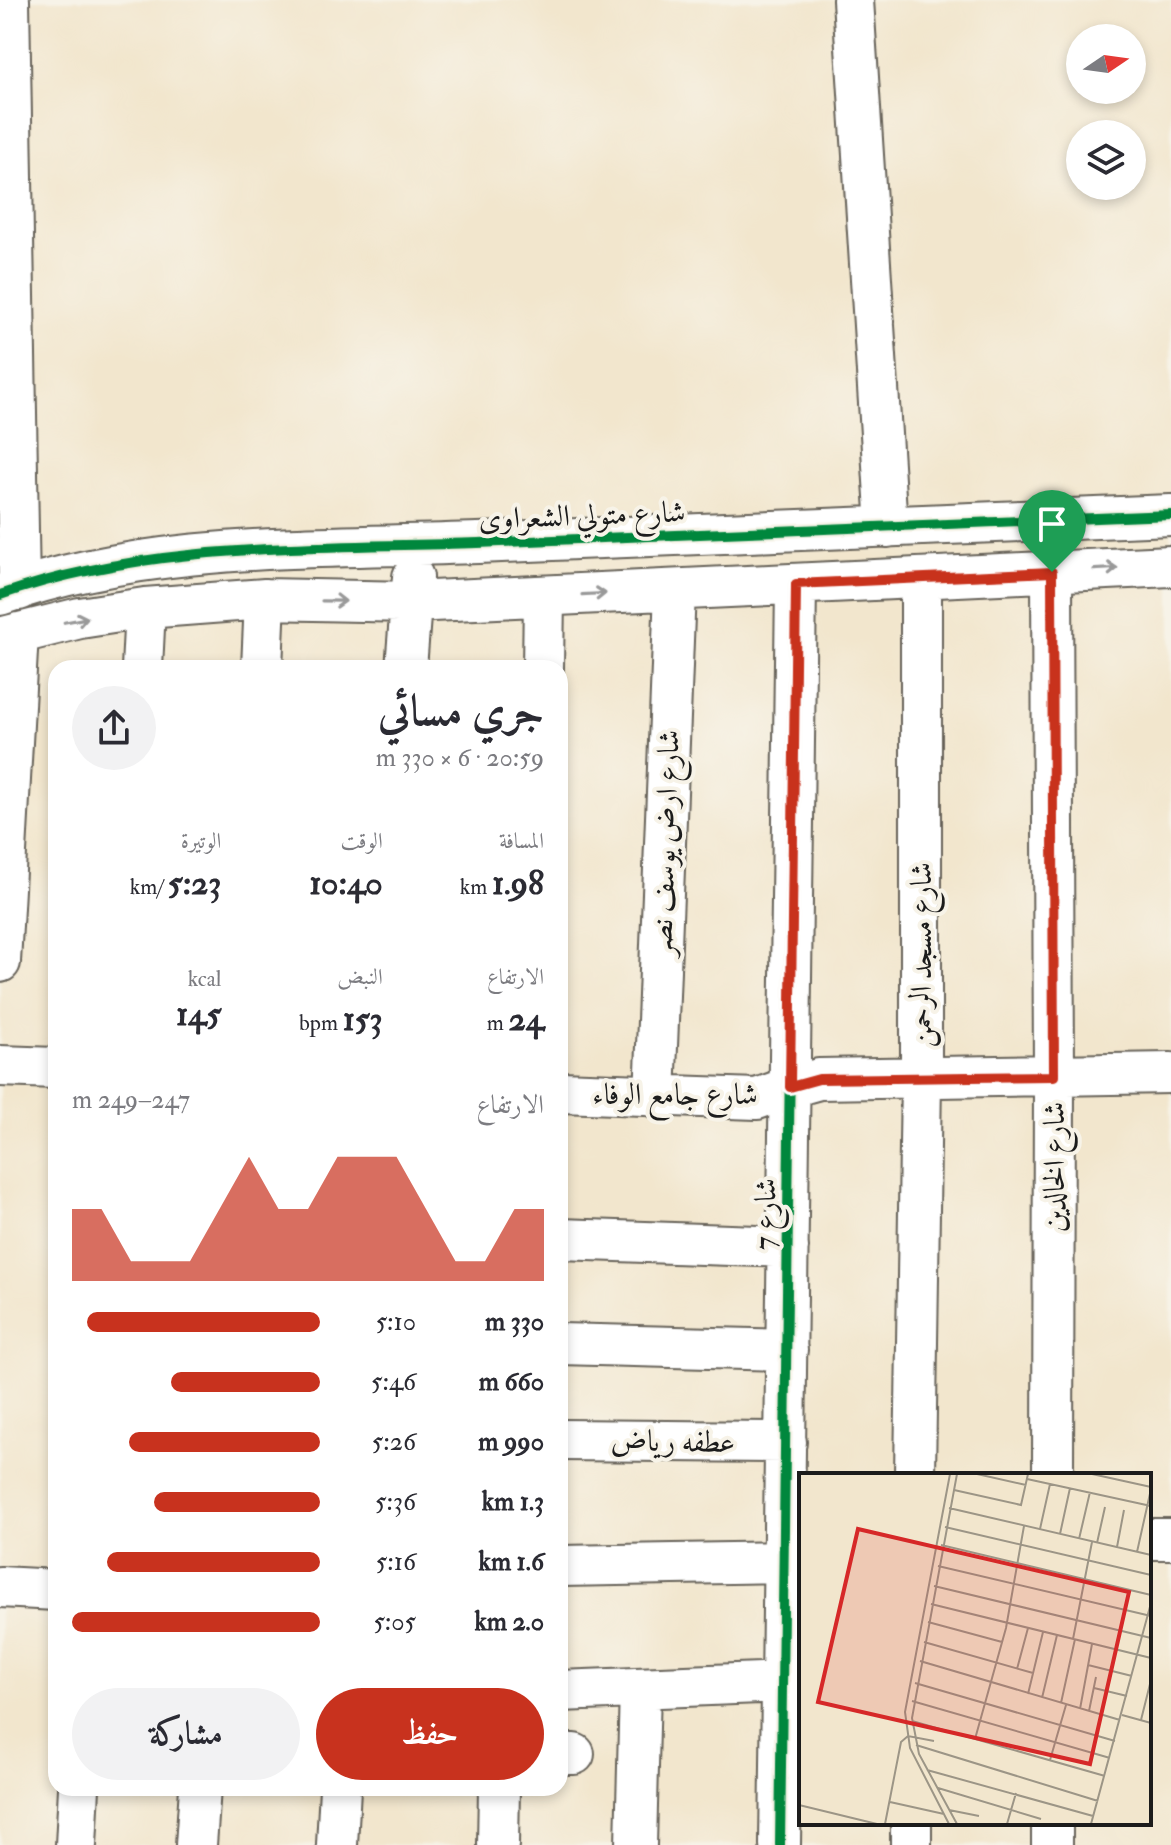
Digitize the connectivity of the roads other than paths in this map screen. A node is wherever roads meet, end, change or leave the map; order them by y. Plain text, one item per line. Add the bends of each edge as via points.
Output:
1 (9, 0) edge
2 (853, 0) edge
3 (1171, 515) edge
4 (887, 527) junction
5 (416, 545) junction
6 (1171, 566) edge
7 (1052, 572) junction
8 (921, 578) junction
9 (796, 584) junction
10 (675, 590) junction
11 (9, 592) edge
12 (544, 596) junction
13 (265, 599) junction
14 (411, 602) junction
15 (145, 608) junction
16 (9, 636) edge
17 (142, 660) edge
18 (262, 660) edge
19 (407, 660) edge
20 (543, 660) edge
21 (0, 962) edge
22 (0, 1066) edge
23 (48, 1068) edge
24 (1171, 1073) edge
25 (1054, 1076) junction
26 (921, 1079) junction
27 (790, 1087) junction
28 (568, 1092) edge
29 (655, 1097) junction
30 (568, 1239) edge
31 (788, 1247) junction
32 (568, 1344) edge
33 (787, 1350) junction
34 (568, 1440) edge
35 (786, 1442) junction
36 (915, 1473) edge
37 (1053, 1473) edge
38 (790, 1554) edge
39 (568, 1566) edge
40 (0, 1587) edge
41 (48, 1590) edge
42 (783, 1682) junction
43 (640, 1688) junction
44 (568, 1691) edge
45 (79, 1796) edge
46 (199, 1796) edge
47 (340, 1796) edge
48 (499, 1796) edge
49 (76, 1845) edge
50 (196, 1845) edge
51 (337, 1845) edge
52 (498, 1845) edge
53 (636, 1845) edge
54 (780, 1845) edge

1 - 11 street
2 - 4 street
3 - 4 street, شارع متولي الشعراوى
4 - 5 street, شارع متولي الشعراوى
5 - 11 street, شارع متولي الشعراوى via 194,554 129,563
5 - 14 street
7 -> 6 street
7 - 8 street
7 - 25 street, شارع الخالدين
8 - 9 street
8 - 26 street, شارع مسجد الرحمن
9 - 10 street
9 - 27 street, شارع 7
12 -> 10 street
10 - 29 street, شارع ارض يوسف نصر
12 - 14 street
12 - 20 street
13 -> 14 street
13 - 15 street
13 - 18 street
14 - 19 street
16 -> 15 street
15 - 17 street
16 - 21 street
22 - 23 street
24 - 25 street, شارع جامع الوفاء
25 - 26 street, شارع جامع الوفاء
25 - 37 street, شارع الخالدين
26 - 27 street, شارع جامع الوفاء via 819,1079
26 - 36 street, شارع مسجد الرحمن
27 - 29 street, شارع جامع الوفاء via 757,1099
27 - 31 street, شارع 7
28 - 29 street, شارع جامع الوفاء
30 - 31 street
31 - 33 street, شارع 7
32 - 33 street
33 - 35 street, شارع 7
34 - 35 street, عطفه رياض
35 - 38 street, شارع 7
38 - 39 street
38 - 42 street, شارع 7
40 - 41 street
42 - 43 street
42 - 54 street, شارع 7
43 - 44 street
43 - 53 street
45 - 49 street
46 - 50 street
47 - 51 street
48 - 52 street

